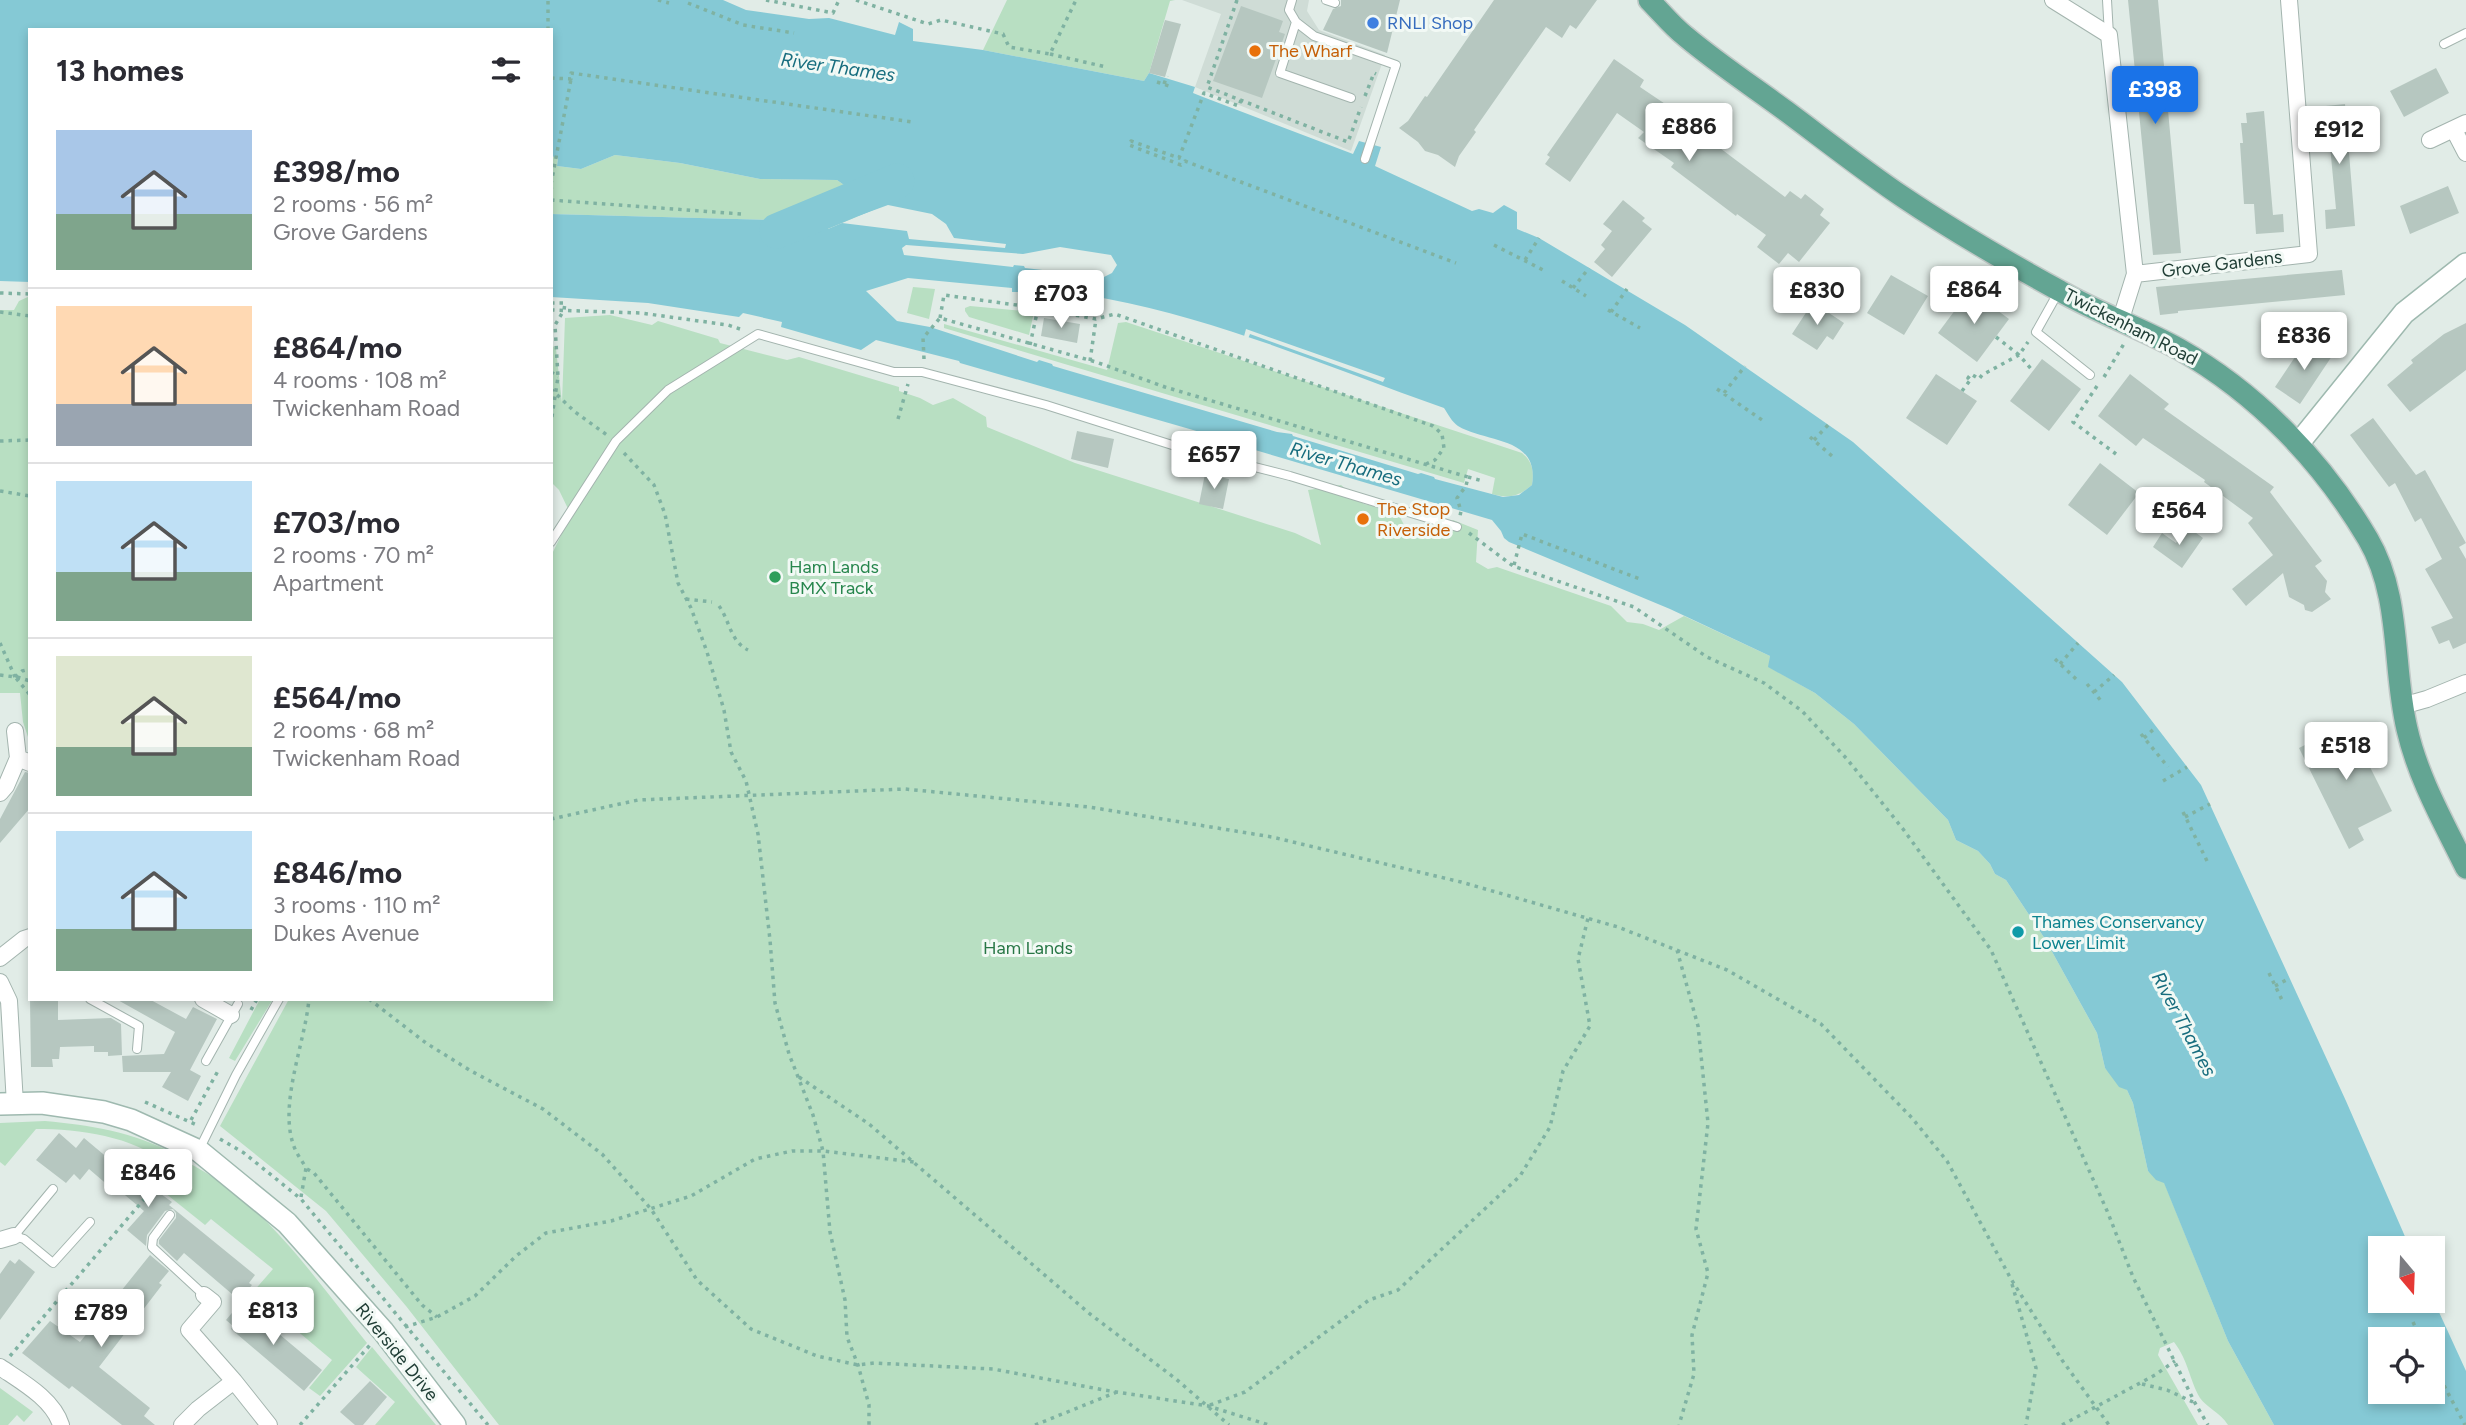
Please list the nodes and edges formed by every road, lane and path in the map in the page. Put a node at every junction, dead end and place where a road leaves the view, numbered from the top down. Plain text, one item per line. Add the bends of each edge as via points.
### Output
1 (548, 0) edge
2 (658, 0) edge
3 (766, 0) edge
4 (839, 0) edge
5 (856, 0) edge
6 (1076, 0) edge
7 (1292, 0) edge
8 (1649, 0) edge
9 (2053, 0) edge
10 (2108, 0) edge
11 (2288, 0) edge
12 (696, 2) edge
13 (669, 3) dead end
14 (688, 3) dead end
15 (1296, 22) junction
16 (548, 28) edge
17 (794, 33) dead end
18 (2109, 35) junction
19 (2465, 36) edge
20 (2444, 44) dead end
21 (1050, 54) junction
22 (1106, 67) dead end
23 (1167, 76) dead end
24 (553, 78) edge
25 (571, 79) junction
26 (1157, 82) dead end
27 (1164, 84) junction
28 (1172, 87) dead end
29 (1351, 98) dead end
30 (1241, 100) dead end
31 (913, 122) dead end
32 (2460, 126) edge
33 (2430, 140) dead end
34 (2466, 153) edge
35 (1365, 159) dead end
36 (553, 178) edge
37 (553, 200) edge
38 (741, 214) dead end
39 (1539, 238) dead end
40 (1494, 245) dead end
41 (1525, 260) junction
42 (1456, 263) dead end
43 (2466, 264) edge
44 (1589, 268) dead end
45 (1543, 270) dead end
46 (2135, 274) junction
47 (1562, 281) dead end
48 (1573, 288) junction
49 (1626, 289) dead end
50 (2059, 291) junction
51 (0, 293) edge
52 (28, 294) edge
53 (1586, 296) dead end
54 (553, 303) edge
55 (1038, 308) junction
56 (564, 310) junction
57 (553, 311) edge
58 (0, 312) edge
59 (28, 316) edge
60 (940, 318) junction
61 (1096, 319) junction
62 (2126, 325) junction
63 (1640, 328) dead end
64 (2036, 332) junction
65 (758, 334) junction
66 (1996, 337) dead end
67 (1030, 345) junction
68 (926, 353) dead end
69 (2018, 355) junction
70 (1090, 361) junction
71 (1745, 366) dead end
72 (2033, 371) dead end
73 (908, 372) junction
74 (553, 373) edge
75 (2090, 375) dead end
76 (558, 377) junction
77 (1717, 388) dead end
78 (553, 391) edge
79 (1962, 391) dead end
80 (1724, 393) junction
81 (556, 395) junction
82 (553, 412) edge
83 (898, 419) dead end
84 (1765, 422) dead end
85 (1828, 425) dead end
86 (28, 440) edge
87 (0, 441) edge
88 (616, 441) junction
89 (2298, 444) junction
90 (2116, 454) dead end
91 (1832, 456) dead end
92 (1424, 464) junction
93 (1468, 477) junction
94 (1483, 481) dead end
95 (0, 491) edge
96 (28, 496) edge
97 (1461, 511) dead end
98 (1457, 527) joint
99 (553, 539) edge
100 (1513, 566) junction
101 (1640, 579) dead end
102 (686, 599) junction
103 (712, 601) dead end
104 (719, 606) dead end
105 (0, 643) edge
106 (2078, 643) dead end
107 (748, 650) dead end
108 (2055, 659) dead end
109 (2060, 664) junction
110 (28, 670) edge
111 (2114, 674) dead end
112 (0, 675) edge
113 (15, 677) junction
114 (2076, 679) dead end
115 (28, 680) edge
116 (2466, 683) edge
117 (2087, 684) dead end
118 (2094, 692) junction
119 (28, 693) edge
120 (2102, 702) dead end
121 (2402, 706) junction
122 (2156, 727) dead end
123 (15, 731) dead end
124 (24, 760) edge
125 (2168, 767) dead end
126 (2187, 767) dead end
127 (2163, 781) dead end
128 (0, 793) edge
129 (750, 797) junction
130 (2210, 804) dead end
131 (553, 819) edge
132 (2208, 863) dead end
133 (2466, 868) edge
134 (1588, 918) junction
135 (28, 938) edge
136 (1677, 950) junction
137 (0, 958) edge
138 (2269, 972) dead end
139 (2290, 978) dead end
140 (0, 982) edge
141 (2275, 986) junction
142 (2282, 1000) dead end
143 (94, 1001) edge
144 (209, 1001) edge
145 (278, 1001) edge
146 (309, 1001) edge
147 (372, 1001) edge
148 (234, 1010) joint
149 (5, 1033) edge
150 (137, 1049) dead end
151 (206, 1061) dead end
152 (797, 1075) junction
153 (7, 1104) edge
154 (186, 1151) junction
155 (823, 1151) junction
156 (914, 1162) junction
157 (306, 1168) junction
158 (53, 1189) dead end
159 (301, 1199) dead end
160 (651, 1209) junction
161 (170, 1215) dead end
162 (90, 1222) dead end
163 (7, 1238) edge
164 (2011, 1279) junction
165 (204, 1295) joint
166 (437, 1317) junction
167 (2413, 1322) dead end
168 (2415, 1327) edge
169 (386, 1335) junction
170 (2175, 1361) junction
171 (3, 1363) edge
172 (858, 1365) junction
173 (234, 1381) junction
174 (2140, 1384) junction
175 (2445, 1387) edge
176 (1119, 1392) junction
177 (2195, 1403) junction
178 (1208, 1405) junction
179 (2095, 1407) junction
180 (61, 1425) edge
181 (182, 1425) edge
182 (269, 1425) edge
183 (300, 1425) edge
184 (455, 1425) edge
185 (869, 1425) edge
186 (1035, 1425) edge
187 (1229, 1425) edge
188 (1269, 1425) edge
189 (1679, 1425) edge
190 (2026, 1425) edge
191 (2062, 1425) edge
192 (2109, 1425) edge
193 (2208, 1425) edge
194 (2465, 1425) edge

1 - 16 path
2 - 13 path
3 - 4 path via 833,13
5 - 21 path via 928,24 941,20 992,30 1003,34 1009,47
6 - 21 path
7 - 15 lane via 1289,10
8 - 50 main road, Twickenham Road via 1682,34 1905,198
9 - 18 street
10 - 18 lane
11 - 46 street, Grove Gardens via 2309,254
12 - 14 path
12 - 17 path via 743,25
15 - 29 lane via 1279,73
15 - 35 lane via 1314,36 1396,65
18 - 46 street
19 - 20 lane
21 - 22 path
23 - 27 path
24 - 25 path
25 - 31 path via 571,73
25 - 36 path
26 - 27 path
27 - 28 path
30 - 42 path via 1239,106 1204,93 1179,158 1131,141 1129,145 1181,165 1185,161
32 - 33 street
32 - 34 street
37 - 38 path
39 - 41 path
40 - 41 path
41 - 45 path
43 - 89 street via 2404,313
44 - 48 path
46 - 62 street
47 - 48 path
48 - 53 path
49 - 63 path via 1610,311
50 - 62 main road, Twickenham Road
50 - 64 lane
51 - 52 path
54 - 56 path via 565,303
55 - 60 path via 944,296
55 - 61 path
55 - 67 path
56 - 57 path
56 - 65 path via 641,313 728,324
56 - 76 path via 555,325
58 - 59 path
60 - 67 path
60 - 68 path via 923,338
61 - 70 path
61 - 92 path via 1115,314 1433,426 1442,434 1444,448 1435,460
62 - 89 main road, Twickenham Road via 2215,371 2273,417
62 - 90 path via 2120,354 2073,422
64 - 69 path
64 - 75 lane
65 - 73 lane
65 - 88 lane via 668,390
66 - 69 path
67 - 70 path
69 - 72 path
69 - 79 path via 1979,379 1971,374
70 - 92 path
71 - 80 path
73 - 83 path
73 - 98 lane via 1046,405
74 - 76 path
76 - 81 path
77 - 80 path
78 - 81 path
80 - 84 path
81 - 82 path
81 - 88 path
85 - 91 path via 1812,439
86 - 87 path
88 - 99 lane
88 - 102 path via 654,485
89 - 121 main road, Twickenham Road via 2335,489 2381,562
92 - 93 path
93 - 94 path
93 - 97 path via 1457,498
95 - 96 path
98 - 100 path
100 - 101 path via 1522,534
100 - 170 path via 1634,607 1707,657 1764,683 1802,711 1847,759 1991,950 2133,1277
102 - 103 path
102 - 129 path via 707,652 731,752
104 - 107 path via 732,636
105 - 113 path
106 - 109 path
108 - 109 path
109 - 114 path
110 - 113 path
111 - 118 path
112 - 113 path
113 - 115 path
113 - 119 path
116 - 121 street
117 - 118 path
118 - 120 path
121 - 133 main road, Twickenham Road via 2425,783
122 - 125 path via 2142,736
123 - 124 street
124 - 128 street
126 - 127 path
129 - 131 path via 638,800
129 - 134 path via 905,789 1089,807 1272,837
129 - 152 path via 775,1003
130 - 132 path via 2184,814
134 - 136 path
134 - 178 path via 1578,959 1590,1026 1563,1071 1550,1127 1520,1176 1398,1290 1368,1300 1245,1392
135 - 137 street
136 - 164 path via 1727,970 1821,1024 1947,1161
136 - 189 path via 1698,1026 1708,1123 1696,1229 1708,1273 1692,1335 1693,1374
138 - 141 path
139 - 141 path
140 - 149 street via 9,1001
141 - 142 path
143 - 150 lane via 139,1026
144 - 148 street
145 - 154 lane
146 - 157 path via 289,1116 295,1148
147 - 160 path via 426,1043 543,1109 602,1154
148 - 151 lane
149 - 153 street
152 - 155 path
152 - 156 path via 869,1124
153 - 154 street, Riverside Drive via 42,1102 104,1112 131,1120
154 - 169 street, Riverside Drive via 287,1223
154 - 171 path
155 - 156 path
155 - 160 path via 755,1158 691,1196
155 - 172 path via 847,1337
156 - 178 path via 1090,1314
157 - 159 path
157 - 166 path
158 - 163 lane
160 - 166 path via 546,1233 475,1296
160 - 172 path via 697,1280 751,1329 817,1356
161 - 165 lane via 153,1238 152,1247
162 - 163 lane via 53,1263 24,1239
164 - 179 path
164 - 190 path via 2036,1368
165 - 173 street via 213,1302 189,1330
166 - 169 path
167 - 168 path
169 - 183 path
169 - 184 street, Riverside Drive
170 - 174 path
170 - 177 path
171 - 180 street via 47,1402
172 - 176 path via 993,1369
172 - 185 path via 869,1405
173 - 181 street
173 - 182 street
174 - 177 path
174 - 179 path
175 - 194 path
176 - 178 path
176 - 186 path
177 - 193 path
178 - 187 path
178 - 188 path
179 - 191 path
179 - 192 path

